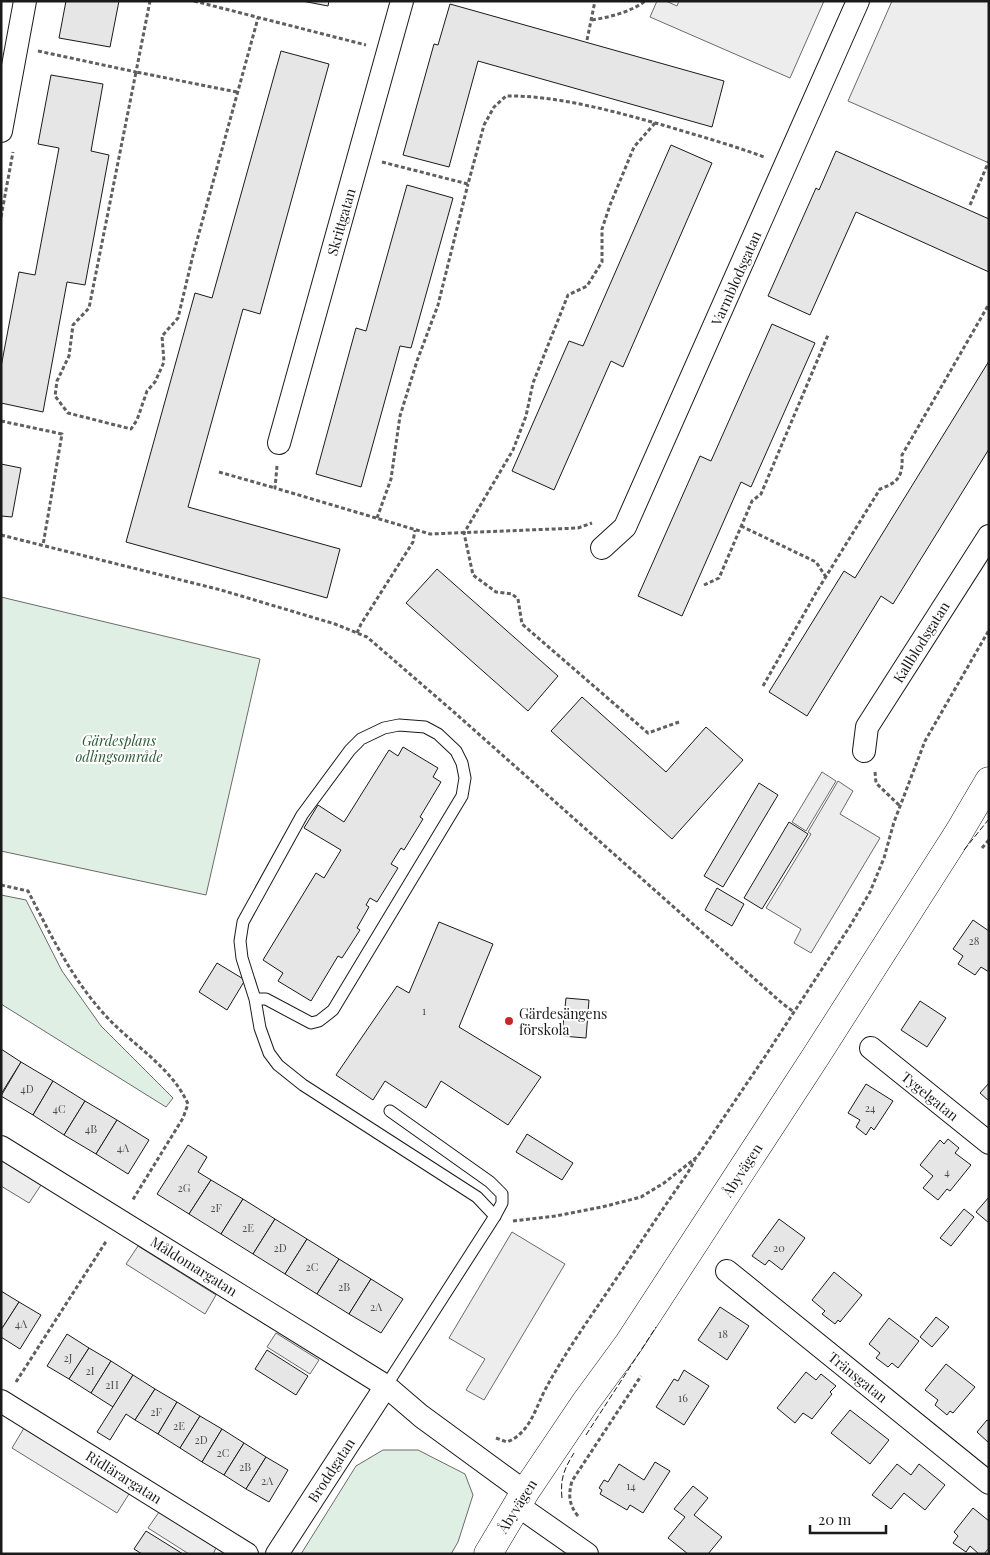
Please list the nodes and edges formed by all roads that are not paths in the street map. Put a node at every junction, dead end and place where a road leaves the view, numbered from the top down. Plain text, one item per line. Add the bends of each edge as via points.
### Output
1 (25, 1) edge
2 (402, 1) edge
3 (858, 1) edge
4 (1, 131) edge
5 (279, 443) road end
6 (989, 536) edge
7 (602, 548) dead end
8 (864, 751) road end
9 (989, 781) edge
10 (255, 999) junction
11 (871, 1048) dead end
12 (390, 1111) dead end
13 (989, 1143) edge
14 (1, 1147) edge
15 (495, 1216) junction
16 (726, 1271) dead end
17 (386, 1386) junction
18 (2, 1401) edge
19 (989, 1483) edge
20 (521, 1499) junction
21 (247, 1554) edge
22 (277, 1554) edge
23 (488, 1554) edge
24 (587, 1554) edge

1 - 4 street
2 - 5 street, Skrittgatan
3 - 7 street, Varmblodsgatan via 625,527
6 - 8 street, Kallblodsgatan via 867,727
9 - 20 street, Åbyvägen via 816,1056 629,1343
10 - 10 lane via 241,950 243,922 302,815 361,740 384,728 399,725 425,727 438,734 456,751 462,763 465,778 462,796 333,1010 311,1023 266,999
10 - 15 lane via 260,1028 269,1054 278,1066 477,1198
11 - 13 street, Tygelgatan
12 - 15 lane via 502,1194 502,1203
14 - 17 street, Måldomargatan
15 - 17 lane
16 - 19 street, Tränsgatan
17 - 20 street, Måldomargatan
17 - 22 street, Broddgatan
18 - 21 street, Ridlärargatan
20 - 23 street, Åbyvägen
20 - 24 street, Måldomargatan

